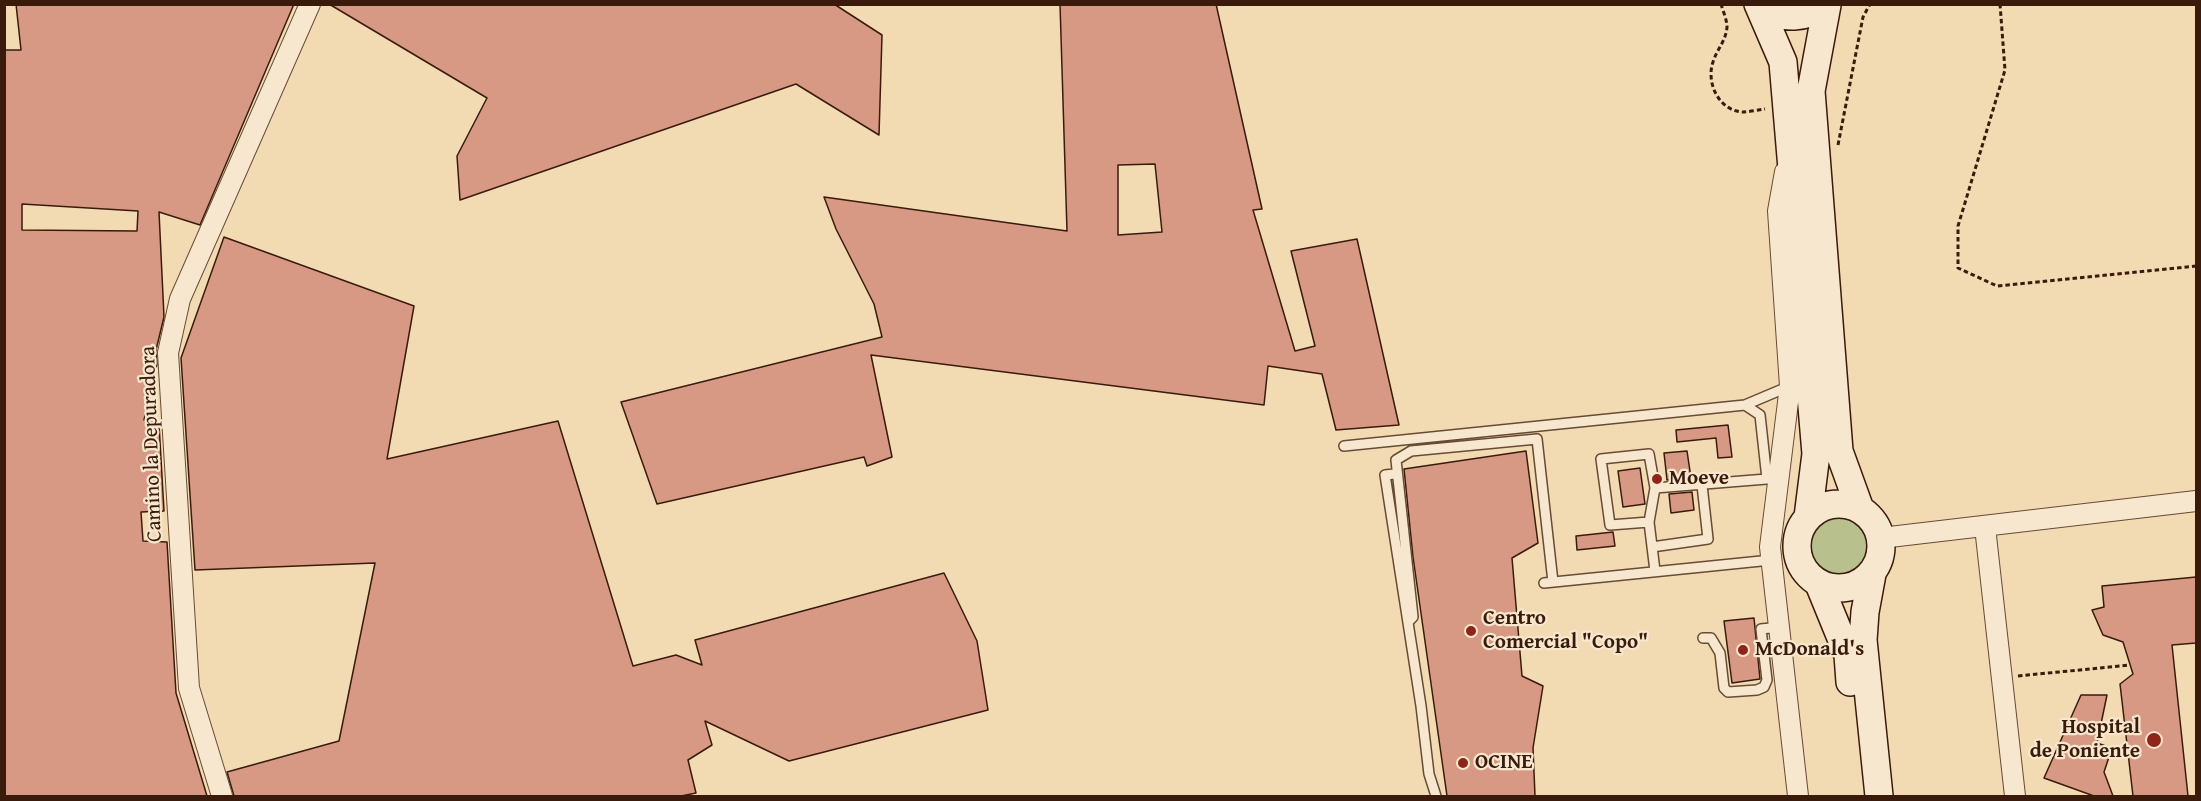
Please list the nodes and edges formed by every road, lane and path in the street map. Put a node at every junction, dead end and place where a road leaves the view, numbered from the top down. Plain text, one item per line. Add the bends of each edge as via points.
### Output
1 (310, 4) edge
2 (1721, 4) edge
3 (1760, 4) edge
4 (1870, 4) edge
5 (2000, 4) edge
6 (1827, 5) edge
7 (1786, 108) junction
8 (1790, 140) junction
9 (1838, 145) dead end
10 (2196, 266) edge
11 (1790, 386) junction
12 (1745, 405) junction
13 (1344, 446) dead end
14 (1394, 474) dead end
15 (1773, 479) junction
16 (1702, 484) junction
17 (1655, 488) junction
18 (2196, 501) edge
19 (1860, 509) junction
20 (1808, 517) junction
21 (1648, 522) junction
22 (1985, 527) junction
23 (1881, 538) junction
24 (1652, 547) junction
25 (1771, 560) junction
26 (1654, 571) junction
27 (1872, 574) junction
28 (1819, 584) junction
29 (1408, 622) junction
30 (1780, 627) junction
31 (1703, 638) dead end
32 (2130, 665) dead end
33 (2002, 678) junction
34 (222, 796) edge
35 (1436, 796) edge
36 (1798, 796) edge
37 (1862, 796) edge
38 (1879, 796) edge
39 (2015, 796) edge

1 - 34 street, Camino la Depuradora via 180,299 168,353 189,688
2 - 7 path via 1727,25 1724,43 1713,61 1711,81 1718,99 1741,112
3 - 6 main road via 1782,16 1798,17
3 - 7 main road via 1784,62
4 - 9 path via 1863,17
5 - 10 path via 2005,70 1958,226 1958,268 1997,286
6 - 19 main road via 1811,91 1839,451
7 - 8 main road
8 - 11 street via 1778,211
8 - 20 main road via 1816,454
11 - 12 lane
11 - 15 street
12 - 13 lane
12 - 15 lane via 1760,415
14 - 29 lane via 1385,475
15 - 16 lane
15 - 25 street
16 - 17 lane
16 - 24 lane via 1708,539
17 - 21 lane
17 - 21 lane via 1649,454 1601,459 1610,525
18 - 22 street
19 - 20 main road via 1833,504
19 - 23 main road via 1870,517
20 - 28 main road via 1799,534 1797,553 1808,576
21 - 24 lane
22 - 23 street
22 - 33 street
23 - 27 main road via 1879,563
24 - 26 lane
25 - 26 lane
25 - 30 street
26 - 29 lane via 1548,582 1537,439 1411,451 1396,460 1413,617
27 - 28 main road via 1847,588
27 - 38 main road via 1863,640
28 - 37 main road via 1848,654
29 - 35 lane via 1429,774
30 - 31 lane via 1761,629 1767,680 1757,690 1728,692 1724,688 1720,653 1711,638
30 - 36 street
32 - 33 path
33 - 39 street

